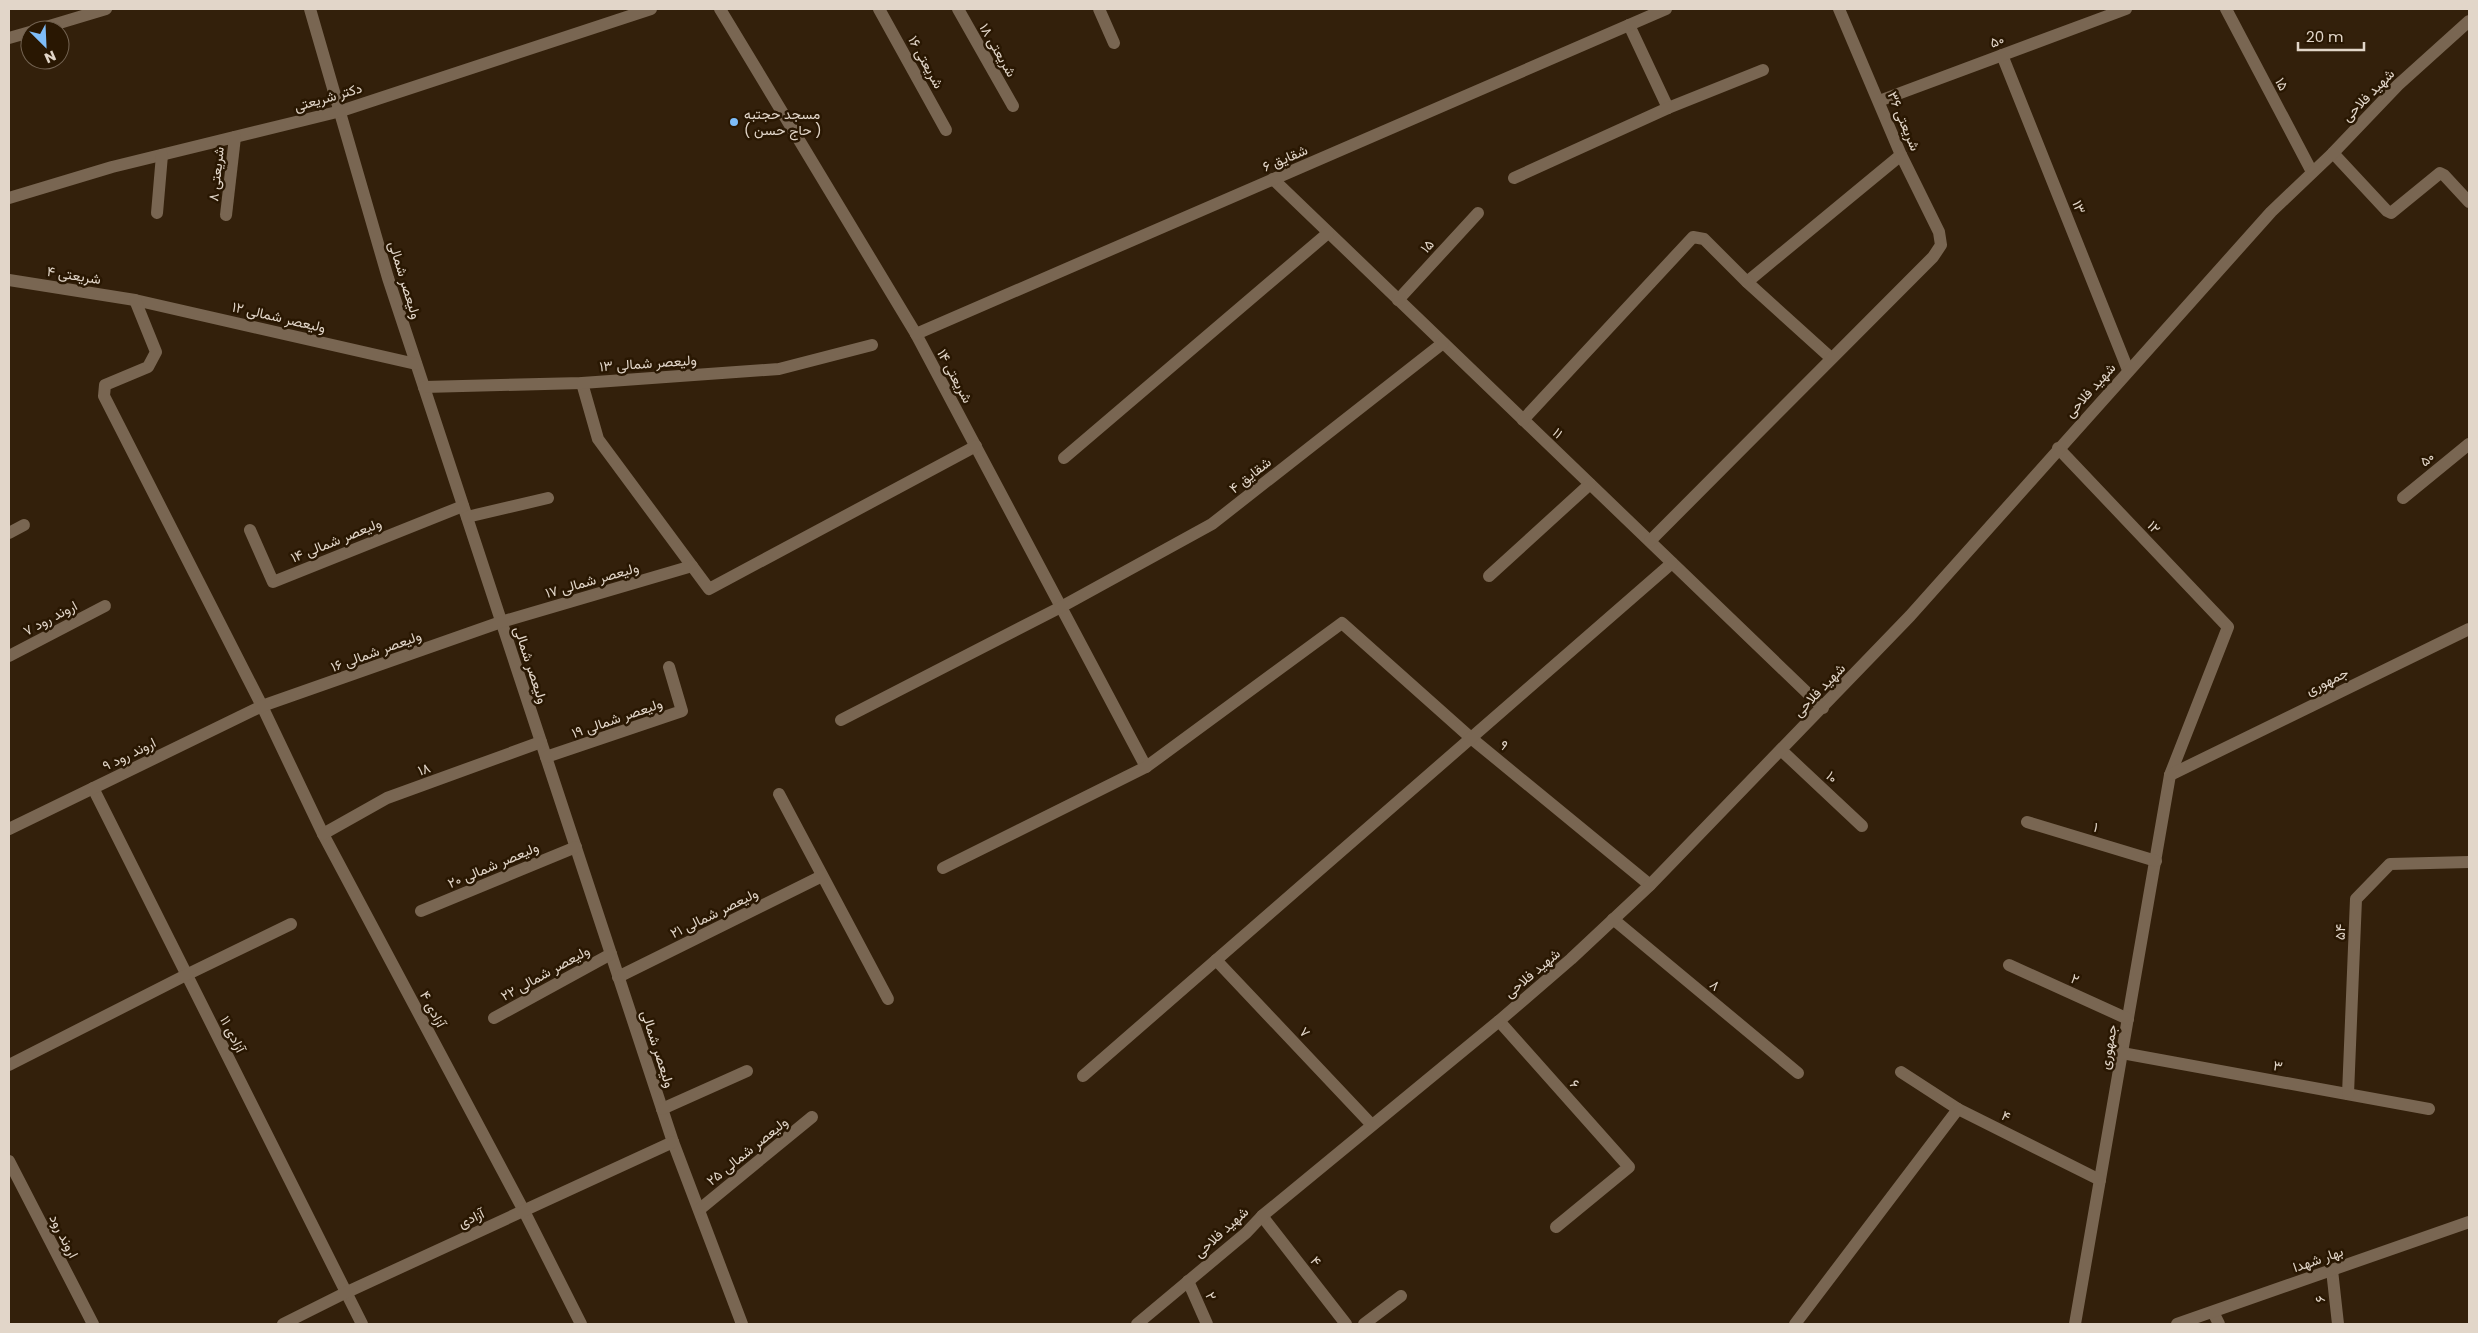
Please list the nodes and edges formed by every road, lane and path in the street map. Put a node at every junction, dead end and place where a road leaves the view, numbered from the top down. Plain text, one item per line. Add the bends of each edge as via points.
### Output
1 (106, 9) edge
2 (310, 9) edge
3 (651, 9) edge
4 (720, 9) edge
5 (880, 9) edge
6 (958, 9) edge
7 (1099, 9) edge
8 (1666, 9) edge
9 (1839, 9) edge
10 (2126, 9) edge
11 (2226, 9) edge
12 (69, 20) edge
13 (2469, 20) edge
14 (1629, 25) junction
15 (1114, 43) dead end
16 (2002, 56) junction
17 (1762, 70) dead end
18 (1879, 101) junction
19 (1013, 106) dead end
20 (1668, 108) junction
21 (341, 111) junction
22 (946, 130) dead end
23 (235, 137) junction
24 (2333, 153) junction
25 (162, 155) junction
26 (1901, 155) junction
27 (2312, 172) junction
28 (1514, 178) dead end
29 (1273, 179) junction
30 (9, 198) edge
31 (2469, 202) edge
32 (157, 213) dead end
33 (1478, 213) dead end
34 (226, 215) dead end
35 (1328, 233) junction
36 (9, 280) edge
37 (1747, 282) junction
38 (135, 300) junction
39 (1398, 300) junction
40 (916, 334) junction
41 (1443, 343) junction
42 (872, 345) dead end
43 (1831, 358) junction
44 (416, 364) junction
45 (2128, 370) junction
46 (582, 383) junction
47 (424, 388) junction
48 (1523, 420) junction
49 (2469, 444) edge
50 (976, 446) junction
51 (2058, 448) junction
52 (1064, 458) dead end
53 (1590, 484) junction
54 (548, 498) dead end
55 (2403, 498) dead end
56 (465, 511) junction
57 (24, 525) dead end
58 (250, 530) dead end
59 (9, 534) edge
60 (1650, 541) junction
61 (1672, 563) junction
62 (692, 566) junction
63 (1489, 576) dead end
64 (105, 606) dead end
65 (1061, 607) junction
66 (501, 622) junction
67 (2228, 627) joint
68 (2469, 629) edge
69 (9, 656) edge
70 (669, 667) dead end
71 (262, 706) junction
72 (1823, 708) junction
73 (841, 720) dead end
74 (1471, 738) junction
75 (541, 742) junction
76 (1781, 750) junction
77 (546, 757) junction
78 (1146, 767) junction
79 (2170, 775) junction
80 (93, 788) junction
81 (779, 794) dead end
82 (2027, 822) dead end
83 (1862, 826) dead end
84 (9, 829) edge
85 (323, 834) junction
86 (576, 847) junction
87 (2156, 861) junction
88 (2469, 862) edge
89 (943, 868) dead end
90 (822, 876) junction
91 (1650, 885) junction
92 (421, 911) dead end
93 (1613, 919) junction
94 (292, 924) dead end
95 (611, 954) junction
96 (1216, 960) junction
97 (2009, 965) dead end
98 (186, 974) junction
99 (618, 977) junction
100 (888, 999) dead end
101 (494, 1018) dead end
102 (2128, 1019) junction
103 (1499, 1021) junction
104 (2122, 1053) junction
105 (9, 1065) edge
106 (747, 1071) dead end
107 (1901, 1072) dead end
108 (1798, 1074) dead end
109 (1083, 1076) dead end
110 (2348, 1094) junction
111 (662, 1109) junction
112 (1958, 1109) junction
113 (2429, 1109) dead end
114 (812, 1117) dead end
115 (1371, 1124) junction
116 (673, 1142) junction
117 (9, 1161) edge
118 (2100, 1180) junction
119 (700, 1209) junction
120 (524, 1211) junction
121 (1262, 1216) junction
122 (2469, 1222) edge
123 (1556, 1227) dead end
124 (2332, 1270) junction
125 (1188, 1281) junction
126 (345, 1293) junction
127 (1401, 1296) dead end
128 (2213, 1312) junction
129 (93, 1324) edge
130 (284, 1324) edge
131 (362, 1324) edge
132 (581, 1324) edge
133 (742, 1324) edge
134 (1137, 1324) edge
135 (1207, 1324) edge
136 (1346, 1324) edge
137 (1364, 1324) edge
138 (1795, 1324) edge
139 (2075, 1324) edge
140 (2177, 1324) edge
141 (2219, 1324) edge
142 (2338, 1324) edge

1 - 12 street
2 - 21 street, ولیعصر شمالی
3 - 21 street, دکتر شریعتی
4 - 40 street, شریعتی ۱۴
5 - 22 street, شریعتی ۱۶
6 - 19 street, شریعتی ۱۸
7 - 15 street
8 - 14 street, شقایق ۶
9 - 18 street, شریعتی ۳۶
10 - 16 street, ۵۰
11 - 27 street, ۱۵
13 - 24 street, شهید فلاحی via 2398,85
14 - 20 street
14 - 29 street, شقایق ۶
16 - 18 street, ۵۰
16 - 45 street, ۱۳
17 - 20 street
18 - 26 street, شریعتی ۳۶
20 - 28 street
21 - 23 street, دکتر شریعتی
21 - 44 street, ولیعصر شمالی
23 - 25 street, دکتر شریعتی
23 - 34 street, شریعتی ۸
24 - 27 street, شهید فلاحی
24 - 31 street via 2391,213 2440,173
25 - 30 street, دکتر شریعتی
25 - 32 street
26 - 37 street
26 - 43 street, شریعتی ۳۶ via 1939,232 1941,245 1933,257
27 - 45 street, شهید فلاحی via 2271,212
29 - 35 street, ۱۱
29 - 40 street, شقایق ۶
33 - 39 street, ۱۵
35 - 39 street, ۱۱
35 - 52 street
36 - 38 street, شریعتی ۴
37 - 43 street
37 - 48 street via 1704,239 1693,236
38 - 44 street, ولیعصر شمالی ۱۲
38 - 71 street, آزادی ۴ via 156,352 148,367 105,385 104,396
39 - 41 street, ۱۱
40 - 50 street, شریعتی ۱۴
41 - 48 street, ۱۱
41 - 65 street, شقایق ۴ via 1212,524
42 - 46 street, ولیعصر شمالی ۱۳ via 780,368
43 - 60 street
44 - 47 street, ولیعصر شمالی
45 - 51 street, شهید فلاحی
46 - 47 street, ولیعصر شمالی ۱۳
46 - 62 street via 598,439
47 - 56 street, ولیعصر شمالی
48 - 53 street, ۱۱
49 - 55 street, ۵۰
50 - 62 street via 709,589
50 - 65 street, شریعتی ۱۴
51 - 67 street, ۱۲
51 - 72 street, شهید فلاحی via 1910,616
53 - 60 street, ۱۱
53 - 63 street
54 - 56 street
56 - 58 street, ولیعصر شمالی ۱۴ via 273,582
56 - 66 street, ولیعصر شمالی
57 - 59 street
60 - 61 street, ۱۱
61 - 72 street, ۱۱
61 - 74 street
62 - 66 street, ولیعصر شمالی ۱۷
64 - 69 street, اروند رود ۷
65 - 73 street, شقایق ۴
65 - 78 street, شریعتی ۱۴
66 - 71 street, ولیعصر شمالی ۱۶
66 - 75 street, ولیعصر شمالی
67 - 79 street, جمهوری
68 - 79 street, جمهوری
70 - 77 street, ولیعصر شمالی ۱۹ via 682,711
71 - 80 street, اروند رود ۹
71 - 85 street, آزادی ۴
72 - 76 street, شهید فلاحی
74 - 78 street, ۹ via 1342,623
74 - 91 street, ۹
74 - 96 street
75 - 77 street, ولیعصر شمالی
75 - 85 street, ۱۸ via 387,798
76 - 83 street, ۱۰
76 - 91 street, شهید فلاحی
77 - 86 street, ولیعصر شمالی
78 - 89 street
79 - 87 street, جمهوری
80 - 84 street, اروند رود ۹
80 - 98 street, آزادی ۱۱
81 - 90 street
82 - 87 street, ۱
85 - 120 street, آزادی ۴
86 - 92 street, ولیعصر شمالی ۲۰
86 - 95 street, ولیعصر شمالی
87 - 102 street, جمهوری
88 - 110 street, ۵۴ via 2390,864 2356,900
90 - 99 street, ولیعصر شمالی ۲۱
90 - 100 street
91 - 93 street, شهید فلاحی
93 - 103 street, شهید فلاحی
93 - 108 street, ۸
94 - 98 street
95 - 99 street, ولیعصر شمالی
95 - 101 street, ولیعصر شمالی ۲۲
96 - 109 street
96 - 115 street, ۷
97 - 102 street, ۲
98 - 105 street
98 - 126 street, آزادی ۱۱
99 - 111 street, ولیعصر شمالی
102 - 104 street, جمهوری
103 - 115 street, شهید فلاحی
103 - 123 street, ۶ via 1629,1167
104 - 110 street, ۳
104 - 118 street, جمهوری
106 - 111 street
107 - 112 street, ۴
110 - 113 street, ۳
111 - 116 street, ولیعصر شمالی
112 - 118 street, ۴
112 - 138 street
114 - 119 street, ولیعصر شمالی ۲۵
115 - 121 street, شهید فلاحی
116 - 119 street, ولیعصر شمالی
116 - 120 street, آزادی
117 - 129 street, اروند رود
118 - 139 street, جمهوری
119 - 133 street, ولیعصر شمالی
120 - 126 street, آزادی
120 - 132 street, آزادی ۴
121 - 125 street, شهید فلاحی
121 - 136 street, ۴
122 - 124 street, بهار شهدا
124 - 128 street, بهار شهدا
124 - 142 street, ۶
125 - 134 street, شهید فلاحی
125 - 135 street, ۲
126 - 130 street, آزادی
126 - 131 street, آزادی ۱۱
127 - 137 street
128 - 140 street, بهار شهدا
128 - 141 street

